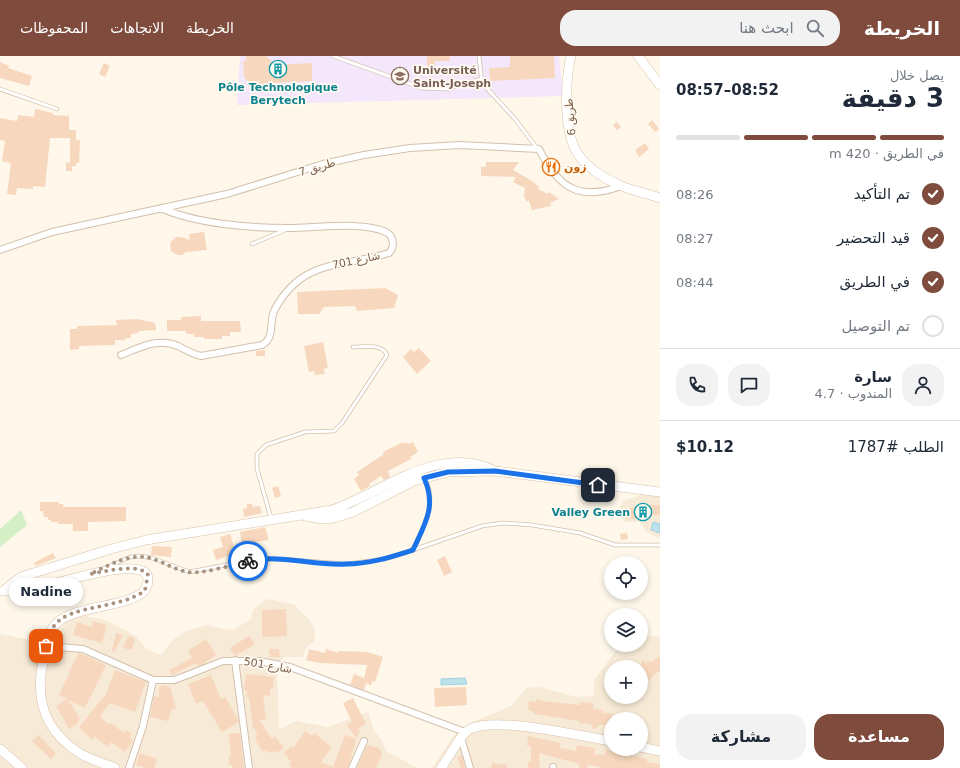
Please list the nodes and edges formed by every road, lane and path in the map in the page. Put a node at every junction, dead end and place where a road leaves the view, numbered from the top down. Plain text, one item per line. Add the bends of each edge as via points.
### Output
1 (333, 56) edge
2 (479, 56) edge
3 (571, 56) edge
4 (638, 56) edge
5 (481, 79) junction
6 (660, 85) edge
7 (0, 89) edge
8 (56, 109) dead end
9 (538, 149) junction
10 (621, 186) junction
11 (660, 198) edge
12 (161, 208) junction
13 (288, 228) junction
14 (252, 244) dead end
15 (0, 250) edge
16 (353, 347) dead end
17 (121, 355) dead end
18 (423, 473) junction
19 (660, 492) edge
20 (271, 520) junction
21 (660, 545) edge
22 (413, 550) junction
23 (90, 574) junction
24 (1, 591) edge
25 (46, 646) junction
26 (235, 660) junction
27 (153, 680) junction
28 (463, 735) junction
29 (604, 740) edge
30 (364, 741) dead end
31 (648, 748) edge
32 (0, 749) edge
33 (660, 751) edge
34 (22, 768) edge
35 (115, 768) edge
36 (129, 768) edge
37 (249, 768) edge
38 (352, 768) edge
39 (441, 768) edge
40 (470, 768) edge

1 - 5 lane via 429,89 446,89
2 - 5 lane
3 - 10 street, طريق 6 via 567,88 570,137 578,154 590,167
4 - 6 street
5 - 9 lane via 490,94 515,119
7 - 8 lane
9 - 10 street via 558,180 570,189 597,192
9 - 12 street, طريق 7 via 460,145 410,148 364,155 323,164 227,194
10 - 11 street, طريق 6
12 - 13 street, شارع 701 via 193,219
12 - 15 street, طريق 7 via 52,232
13 - 14 lane
13 - 17 street, شارع 701 via 371,228 388,233 392,246 389,253 330,265 306,274 298,280 275,310 271,336 268,342 262,345 201,356 168,343 157,342
16 - 20 lane via 377,346 387,354 342,423 334,431 305,432 266,445 257,454 257,469
18 - 19 street via 447,463 480,464 495,471
18 - 20 street via 401,477 350,504 332,510
18 - 22 lane via 430,497 430,508
20 - 24 street via 146,540 111,549 21,577
21 - 22 lane via 615,545 580,533 503,523 482,526
22 - 23 lane via 366,563 257,559 189,572 141,556 130,557
23 - 24 street via 56,583
23 - 25 street via 140,569 145,571 148,580 145,590 136,596 64,617 54,626
25 - 27 street, شارع 501 via 83,649
25 - 35 street via 39,690 50,723 60,737 82,754
26 - 27 street, شارع 501 via 223,661 174,680
26 - 28 street, شارع 501 via 259,661 290,667
26 - 37 street
27 - 36 street via 143,726
28 - 29 street via 481,725 503,724
28 - 39 street
28 - 40 street
30 - 38 street
31 - 33 street
32 - 34 street

